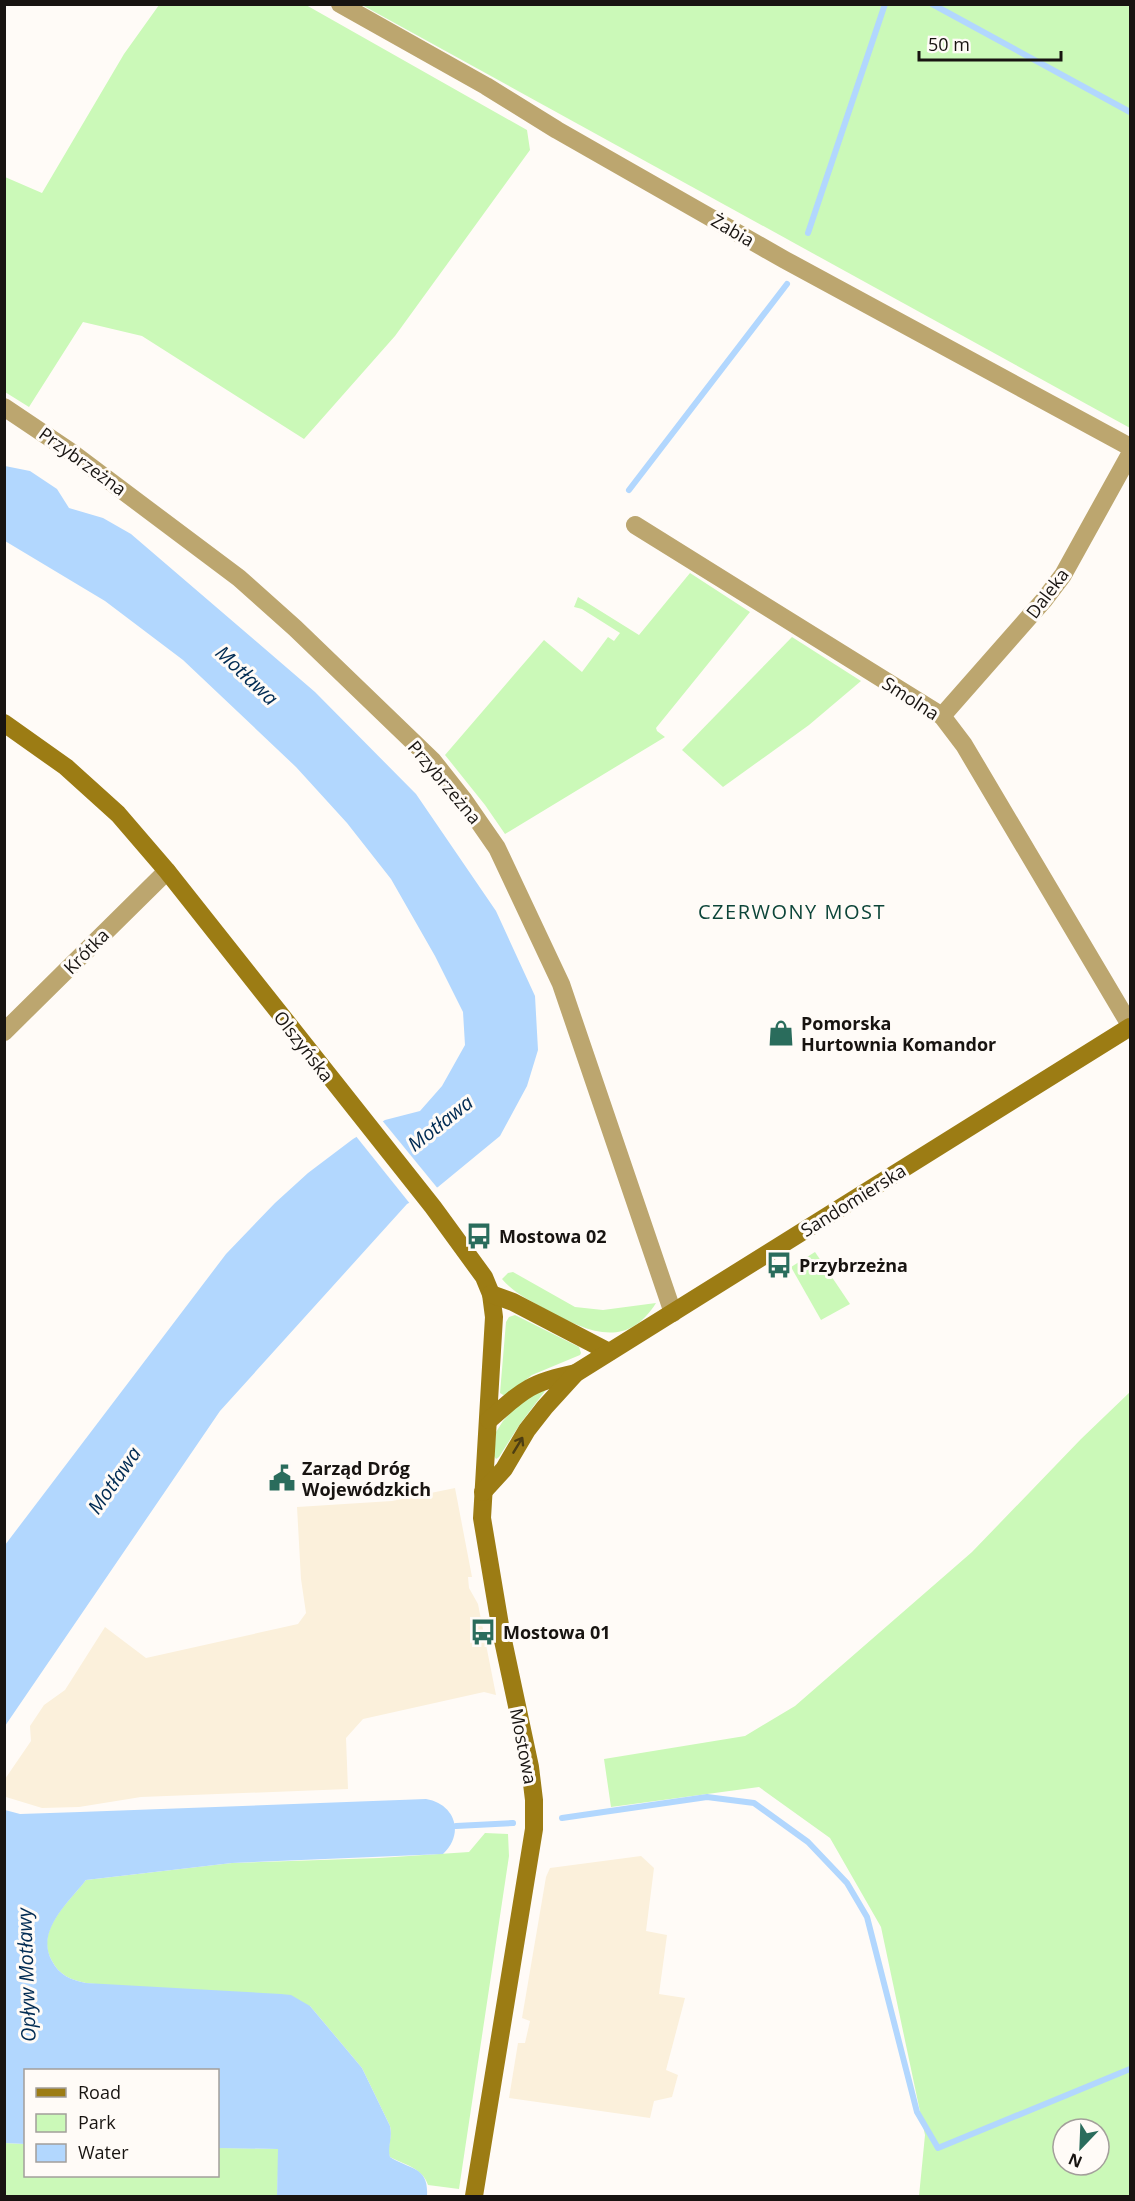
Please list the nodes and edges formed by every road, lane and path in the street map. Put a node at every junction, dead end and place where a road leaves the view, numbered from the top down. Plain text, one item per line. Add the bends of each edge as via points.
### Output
1 (340, 4) edge
2 (4, 407) edge
3 (1131, 447) edge
4 (1131, 454) edge
5 (635, 525) dead end
6 (942, 716) junction
7 (4, 723) edge
8 (167, 871) junction
9 (1131, 1026) edge
10 (4, 1032) edge
11 (491, 1294) junction
12 (673, 1313) junction
13 (609, 1352) junction
14 (576, 1373) junction
15 (489, 1420) junction
16 (483, 1492) junction
17 (474, 2196) edge

1 - 3 street, Żabia via 785,260
2 - 12 street, Przybrzeżna via 72,452 239,578 433,761 463,799 497,848 561,984
4 - 6 street, Daleka via 1063,574
5 - 6 street, Smolna
6 - 9 street, Smolna via 964,746
7 - 8 street, Olszyńska via 66,767 118,814
8 - 10 street, Krótka
8 - 11 street, Olszyńska via 433,1207 484,1277
9 - 12 street, Sandomierska
11 - 13 street
11 - 15 street, Mostowa via 494,1317
12 - 13 street, Sandomierska
13 - 14 street, Sandomierska
14 - 15 street, Sandomierska via 532,1385
16 -> 14 street, Sandomierska via 504,1469 527,1430
15 - 16 street, Mostowa
16 - 17 street, Mostowa via 485,1545 534,1800 532,1840

